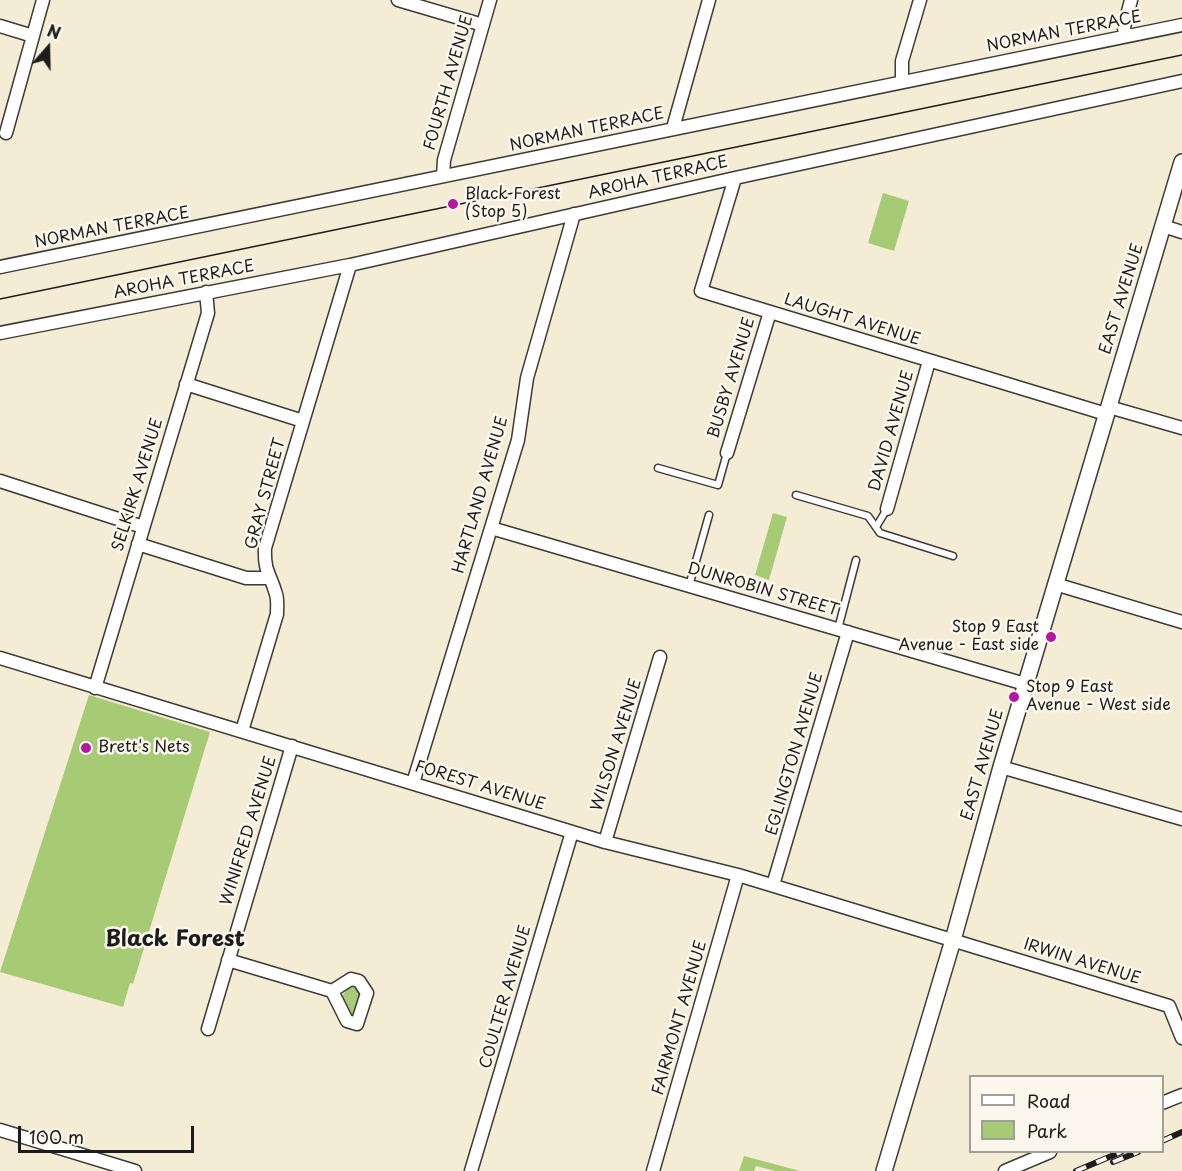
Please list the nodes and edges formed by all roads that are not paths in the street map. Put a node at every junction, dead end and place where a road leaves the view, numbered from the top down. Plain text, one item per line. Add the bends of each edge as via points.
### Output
1 (43, 0) edge
2 (398, 0) edge
3 (490, 0) edge
4 (710, 0) edge
5 (920, 0) edge
6 (1131, 0) edge
7 (483, 25) junction
8 (1182, 25) edge
9 (0, 26) edge
10 (33, 36) junction
11 (1125, 36) junction
12 (902, 81) junction
13 (1182, 81) edge
14 (673, 128) junction
15 (6, 134) dead end
16 (1182, 162) edge
17 (443, 176) junction
18 (735, 178) junction
19 (574, 214) junction
20 (1163, 226) junction
21 (1182, 232) edge
22 (350, 265) junction
23 (0, 267) edge
24 (206, 292) junction
25 (770, 312) junction
26 (0, 333) edge
27 (929, 361) junction
28 (186, 384) junction
29 (1107, 410) junction
30 (303, 421) junction
31 (1182, 428) edge
32 (727, 453) joint
33 (658, 468) dead end
34 (0, 481) edge
35 (796, 495) dead end
36 (887, 509) joint
37 (710, 515) dead end
38 (143, 527) junction
39 (876, 527) junction
40 (491, 528) junction
41 (138, 544) junction
42 (953, 556) dead end
43 (856, 560) dead end
44 (268, 578) junction
45 (1055, 584) junction
46 (689, 586) junction
47 (1182, 622) edge
48 (843, 631) junction
49 (660, 657) dead end
50 (0, 658) edge
51 (1025, 684) junction
52 (95, 687) junction
53 (242, 731) junction
54 (292, 746) junction
55 (1000, 766) junction
56 (412, 783) junction
57 (1182, 819) edge
58 (572, 832) junction
59 (605, 842) junction
60 (738, 875) junction
61 (773, 885) junction
62 (953, 940) junction
63 (228, 960) junction
64 (332, 991) dead end
65 (208, 1029) dead end
66 (1182, 1038) edge
67 (1182, 1095) edge
68 (1164, 1102) edge
69 (0, 1130) edge
70 (1048, 1153) edge
71 (135, 1171) edge
72 (471, 1171) edge
73 (652, 1171) edge
74 (884, 1171) edge
75 (1005, 1171) edge

1 - 10 street
2 - 7 street
3 - 7 street, FOURTH AVENUE
4 - 14 street
5 - 12 street via 902,61
6 - 11 street
7 - 17 street, FOURTH AVENUE via 444,160
8 - 11 street, NORMAN TERRACE
9 - 10 street
10 - 15 street
11 - 12 street, NORMAN TERRACE
12 - 14 street, NORMAN TERRACE
13 - 18 street, AROHA TERRACE
14 - 17 street, NORMAN TERRACE
16 - 20 street, EAST AVENUE
17 - 23 street, NORMAN TERRACE
18 - 19 street, AROHA TERRACE
18 - 25 street, LAUGHT AVENUE via 701,291
19 - 22 street, AROHA TERRACE
19 - 40 street, HARTLAND AVENUE via 527,378 518,440
20 - 21 street
20 - 29 street, EAST AVENUE
22 - 24 street, AROHA TERRACE
22 - 30 street, GRAY STREET
24 - 26 street, AROHA TERRACE
24 - 28 street, SELKIRK AVENUE via 208,313
25 - 27 street, LAUGHT AVENUE
25 - 32 street, BUSBY AVENUE
27 - 29 street, LAUGHT AVENUE
27 - 36 street, DAVID AVENUE
28 - 30 street
28 - 38 street, SELKIRK AVENUE
29 - 31 street, LAUGHT AVENUE
29 - 45 street, EAST AVENUE
30 - 44 street, GRAY STREET via 265,548
32 - 33 lane via 718,486
34 - 38 street
35 - 39 lane via 868,516
36 - 39 lane
37 - 46 lane
38 - 41 street, SELKIRK AVENUE
39 - 42 lane via 880,533
40 - 46 street, DUNROBIN STREET
40 - 56 street, HARTLAND AVENUE
41 - 44 street via 246,578
41 - 52 street, SELKIRK AVENUE
43 - 48 lane
44 - 53 street, GRAY STREET via 277,596 277,614
45 - 47 street
45 - 51 street, EAST AVENUE
46 - 48 street, DUNROBIN STREET
48 - 51 street, DUNROBIN STREET
48 - 61 street, EGLINGTON AVENUE
49 - 59 street, WILSON AVENUE
50 - 52 street, FOREST AVENUE
51 - 55 street, EAST AVENUE
52 - 53 street, FOREST AVENUE
53 - 54 street, FOREST AVENUE
54 - 56 street, FOREST AVENUE
54 - 63 street, WINIFRED AVENUE
55 - 57 street
55 - 62 street, EAST AVENUE
56 - 58 street, FOREST AVENUE
58 - 59 street, FOREST AVENUE
58 - 72 street, COULTER AVENUE
59 - 60 street, FOREST AVENUE
60 - 61 street, FOREST AVENUE
60 - 73 street, FAIRMONT AVENUE
61 - 62 street, FOREST AVENUE
62 - 66 street, IRWIN AVENUE via 1169,1006
62 - 74 street, EAST AVENUE
63 - 64 street
63 - 65 street, WINIFRED AVENUE
67 - 68 street
69 - 71 street
70 - 75 street

